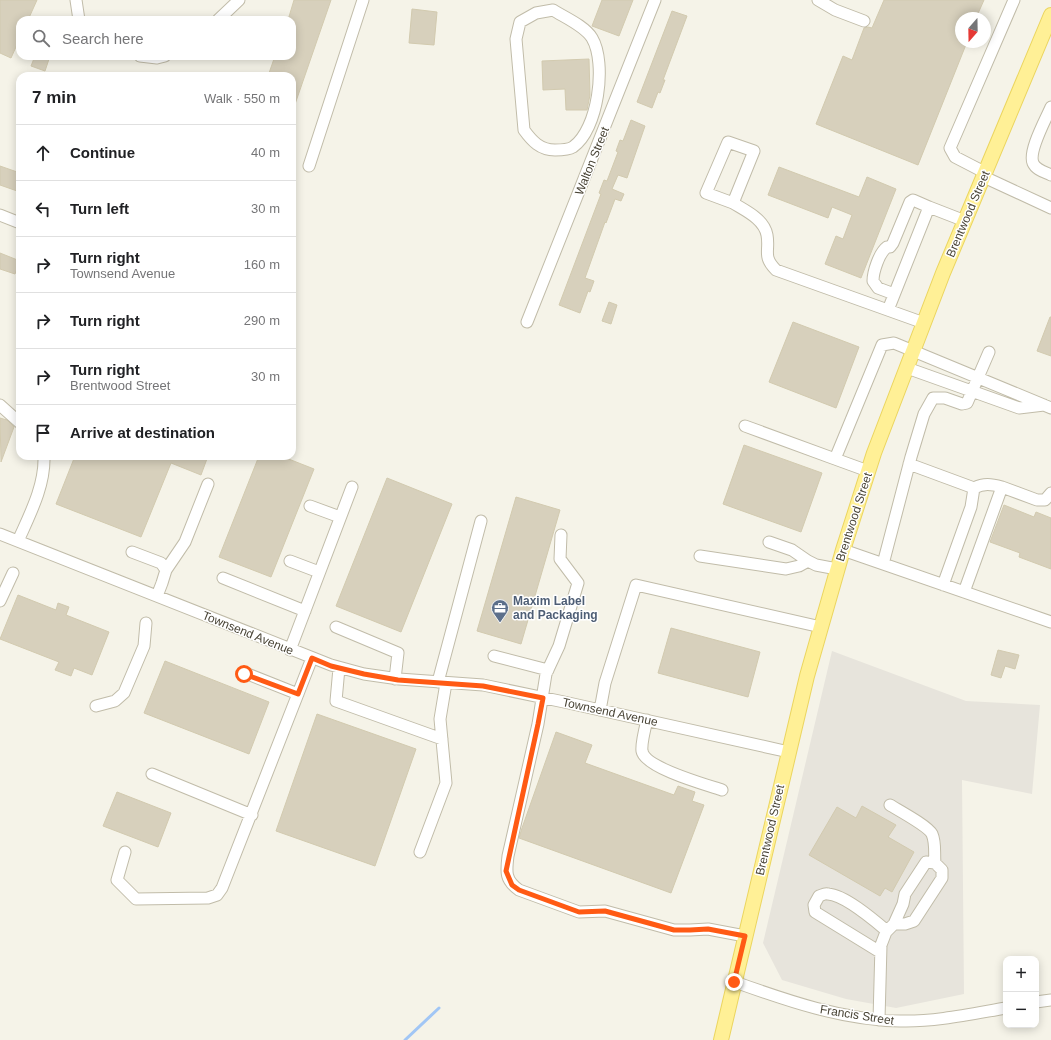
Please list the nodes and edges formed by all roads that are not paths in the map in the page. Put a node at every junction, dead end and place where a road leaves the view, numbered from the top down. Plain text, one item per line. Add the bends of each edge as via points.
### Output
1 (76, 0) edge
2 (239, 0) edge
3 (363, 0) edge
4 (656, 0) edge
5 (818, 0) edge
6 (1014, 0) edge
7 (553, 5) edge
8 (1051, 15) edge
9 (78, 16) edge
10 (222, 16) edge
11 (864, 21) dead end
12 (1051, 107) edge
13 (309, 166) dead end
14 (985, 175) junction
15 (1051, 175) edge
16 (734, 204) junction
17 (929, 207) junction
18 (1051, 208) edge
19 (0, 215) edge
20 (16, 221) edge
21 (965, 221) junction
22 (894, 294) junction
23 (888, 310) junction
24 (527, 322) dead end
25 (924, 323) junction
26 (913, 351) junction
27 (989, 352) dead end
28 (907, 368) junction
29 (978, 378) junction
30 (973, 392) junction
31 (0, 405) edge
32 (1048, 406) edge
33 (16, 419) edge
34 (745, 426) dead end
35 (835, 459) junction
36 (44, 460) edge
37 (909, 464) junction
38 (868, 471) junction
39 (208, 484) dead end
40 (352, 487) dead end
41 (1002, 487) junction
42 (974, 488) junction
43 (1051, 493) edge
44 (310, 506) dead end
45 (340, 517) junction
46 (481, 521) dead end
47 (0, 534) edge
48 (562, 535) dead end
49 (18, 541) junction
50 (769, 542) dead end
51 (843, 550) junction
52 (132, 552) dead end
53 (700, 556) dead end
54 (290, 561) dead end
55 (808, 561) junction
56 (883, 564) junction
57 (837, 569) junction
58 (166, 570) junction
59 (319, 572) junction
60 (13, 573) dead end
61 (223, 578) dead end
62 (944, 585) junction
63 (964, 592) junction
64 (157, 596) junction
65 (0, 601) edge
66 (305, 610) junction
67 (1051, 622) edge
68 (146, 623) dead end
69 (336, 627) dead end
70 (821, 627) junction
71 (290, 650) junction
72 (494, 656) dead end
73 (312, 658) junction
74 (339, 668) junction
75 (548, 670) junction
76 (244, 674) dead end
77 (395, 679) junction
78 (442, 683) junction
79 (298, 694) junction
80 (543, 698) junction
81 (96, 706) dead end
82 (600, 710) junction
83 (647, 720) junction
84 (442, 738) junction
85 (788, 752) junction
86 (152, 774) dead end
87 (722, 790) dead end
88 (890, 805) dead end
89 (252, 815) junction
90 (125, 852) dead end
91 (420, 852) dead end
92 (935, 863) junction
93 (891, 927) junction
94 (745, 936) junction
95 (880, 952) junction
96 (734, 982) junction
97 (1051, 1000) edge
98 (1039, 1002) edge
99 (1003, 1008) edge
100 (879, 1020) junction
101 (721, 1040) edge

1 - 9 street
2 - 10 street
3 - 13 street
4 - 24 street, Walton Street
5 - 11 street via 835,10
6 - 14 street via 950,148 955,157
7 - 7 street via 520,22 516,39 524,130 541,148 561,150 573,147 594,114 600,60 591,36
8 - 14 main road, Brentwood Street
12 - 15 street via 1033,148 1032,163 1036,168
14 - 18 street
14 - 21 main road, Brentwood Street
16 - 16 street via 754,152 728,142 706,193
16 - 23 street via 752,214 764,228 767,234 767,257 776,270
17 - 21 street
17 - 22 street
17 - 22 street via 913,200 910,202 893,244 882,251 872,281 878,288
19 - 20 street
21 - 25 main road, Brentwood Street
22 - 23 street
23 - 25 street
25 - 26 main road, Brentwood Street
26 - 28 main road, Brentwood Street
26 - 29 street
26 - 35 street via 894,343 882,345
27 - 29 street
28 - 30 street
28 - 38 main road, Brentwood Street
29 - 30 street
29 - 32 street
30 - 32 street via 1018,408
30 - 37 street via 967,403 962,404 945,398 933,398 924,414
31 - 33 street
34 - 35 street
35 - 38 street
36 - 49 street via 41,483
37 - 42 street
37 - 56 street
38 - 51 main road, Brentwood Street
39 - 58 street via 185,542
40 - 45 street
41 - 42 street via 989,484
41 - 43 street via 1037,500 1045,500
41 - 63 street
42 - 62 street via 971,506
44 - 45 street
45 - 59 street
46 - 78 street
47 - 49 street, Townsend Avenue
48 - 75 street via 560,559 578,583 559,646
49 - 64 street, Townsend Avenue
50 - 55 street via 792,550
51 - 56 street
51 - 57 main road, Brentwood Street
52 - 58 street via 161,563
53 - 55 street via 786,569
54 - 59 street
55 - 57 street
56 - 62 street
57 - 70 main road, Brentwood Street
58 - 64 street
59 - 66 street
60 - 65 street
61 - 66 street
62 - 63 street
63 - 67 street
64 - 71 street, Townsend Avenue
66 - 71 street
68 - 81 street via 144,646 124,693 116,701
69 - 77 street via 398,654
70 - 82 street via 636,585 605,683
70 - 85 main road, Brentwood Street
71 - 73 street, Townsend Avenue
72 - 75 street
73 - 74 street, Townsend Avenue
73 - 79 street
74 - 77 street, Townsend Avenue
74 - 84 street via 336,700
75 - 80 street
76 - 79 street
77 - 78 street, Townsend Avenue
78 - 80 street, Townsend Avenue via 483,686
78 - 84 street
79 - 89 street
80 - 82 street, Townsend Avenue
80 - 94 street via 507,864 506,871 512,885 519,890 579,912 605,911 674,930 708,929
82 - 83 street, Townsend Avenue
83 - 85 street, Townsend Avenue
83 - 87 street via 642,751 646,758 670,773
84 - 91 street via 446,783
85 - 94 main road, Brentwood Street
86 - 89 street
88 - 92 street via 932,832
89 - 90 street via 222,888 217,895 208,898 136,899 117,880
92 - 93 street via 926,862 905,894 903,904
92 - 93 street via 942,870 942,878 914,921
93 - 95 street via 880,945
93 - 95 street via 837,896 826,893 819,896 814,906 815,912
94 - 96 main road, Brentwood Street
95 - 100 street
96 - 100 street, Francis Street via 825,1011
96 - 101 main road, Brentwood Street
97 - 98 street
99 - 100 street, Francis Street via 923,1020

